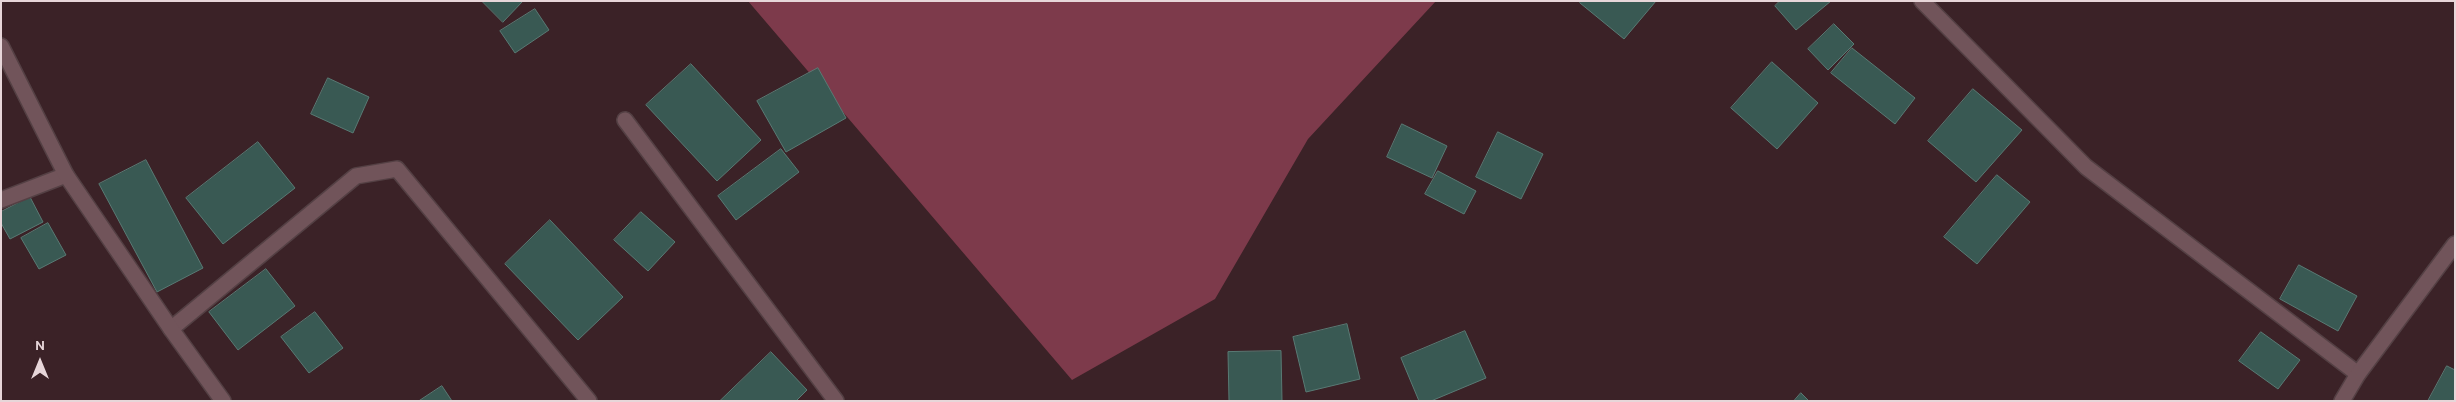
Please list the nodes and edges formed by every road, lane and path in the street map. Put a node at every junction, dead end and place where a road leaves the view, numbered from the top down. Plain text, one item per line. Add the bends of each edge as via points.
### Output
1 (1922, 1) edge
2 (1, 46) edge
3 (625, 120) dead end
4 (66, 175) junction
5 (1, 200) edge
6 (2455, 244) edge
7 (170, 329) junction
8 (2358, 374) junction
9 (223, 401) edge
10 (589, 401) edge
11 (836, 401) edge
12 (2342, 401) edge

1 - 8 street via 2086,167
2 - 4 street
3 - 11 street
4 - 5 street
4 - 7 street
6 - 8 street
7 - 9 street
7 - 10 street via 356,176 397,170
8 - 12 street

